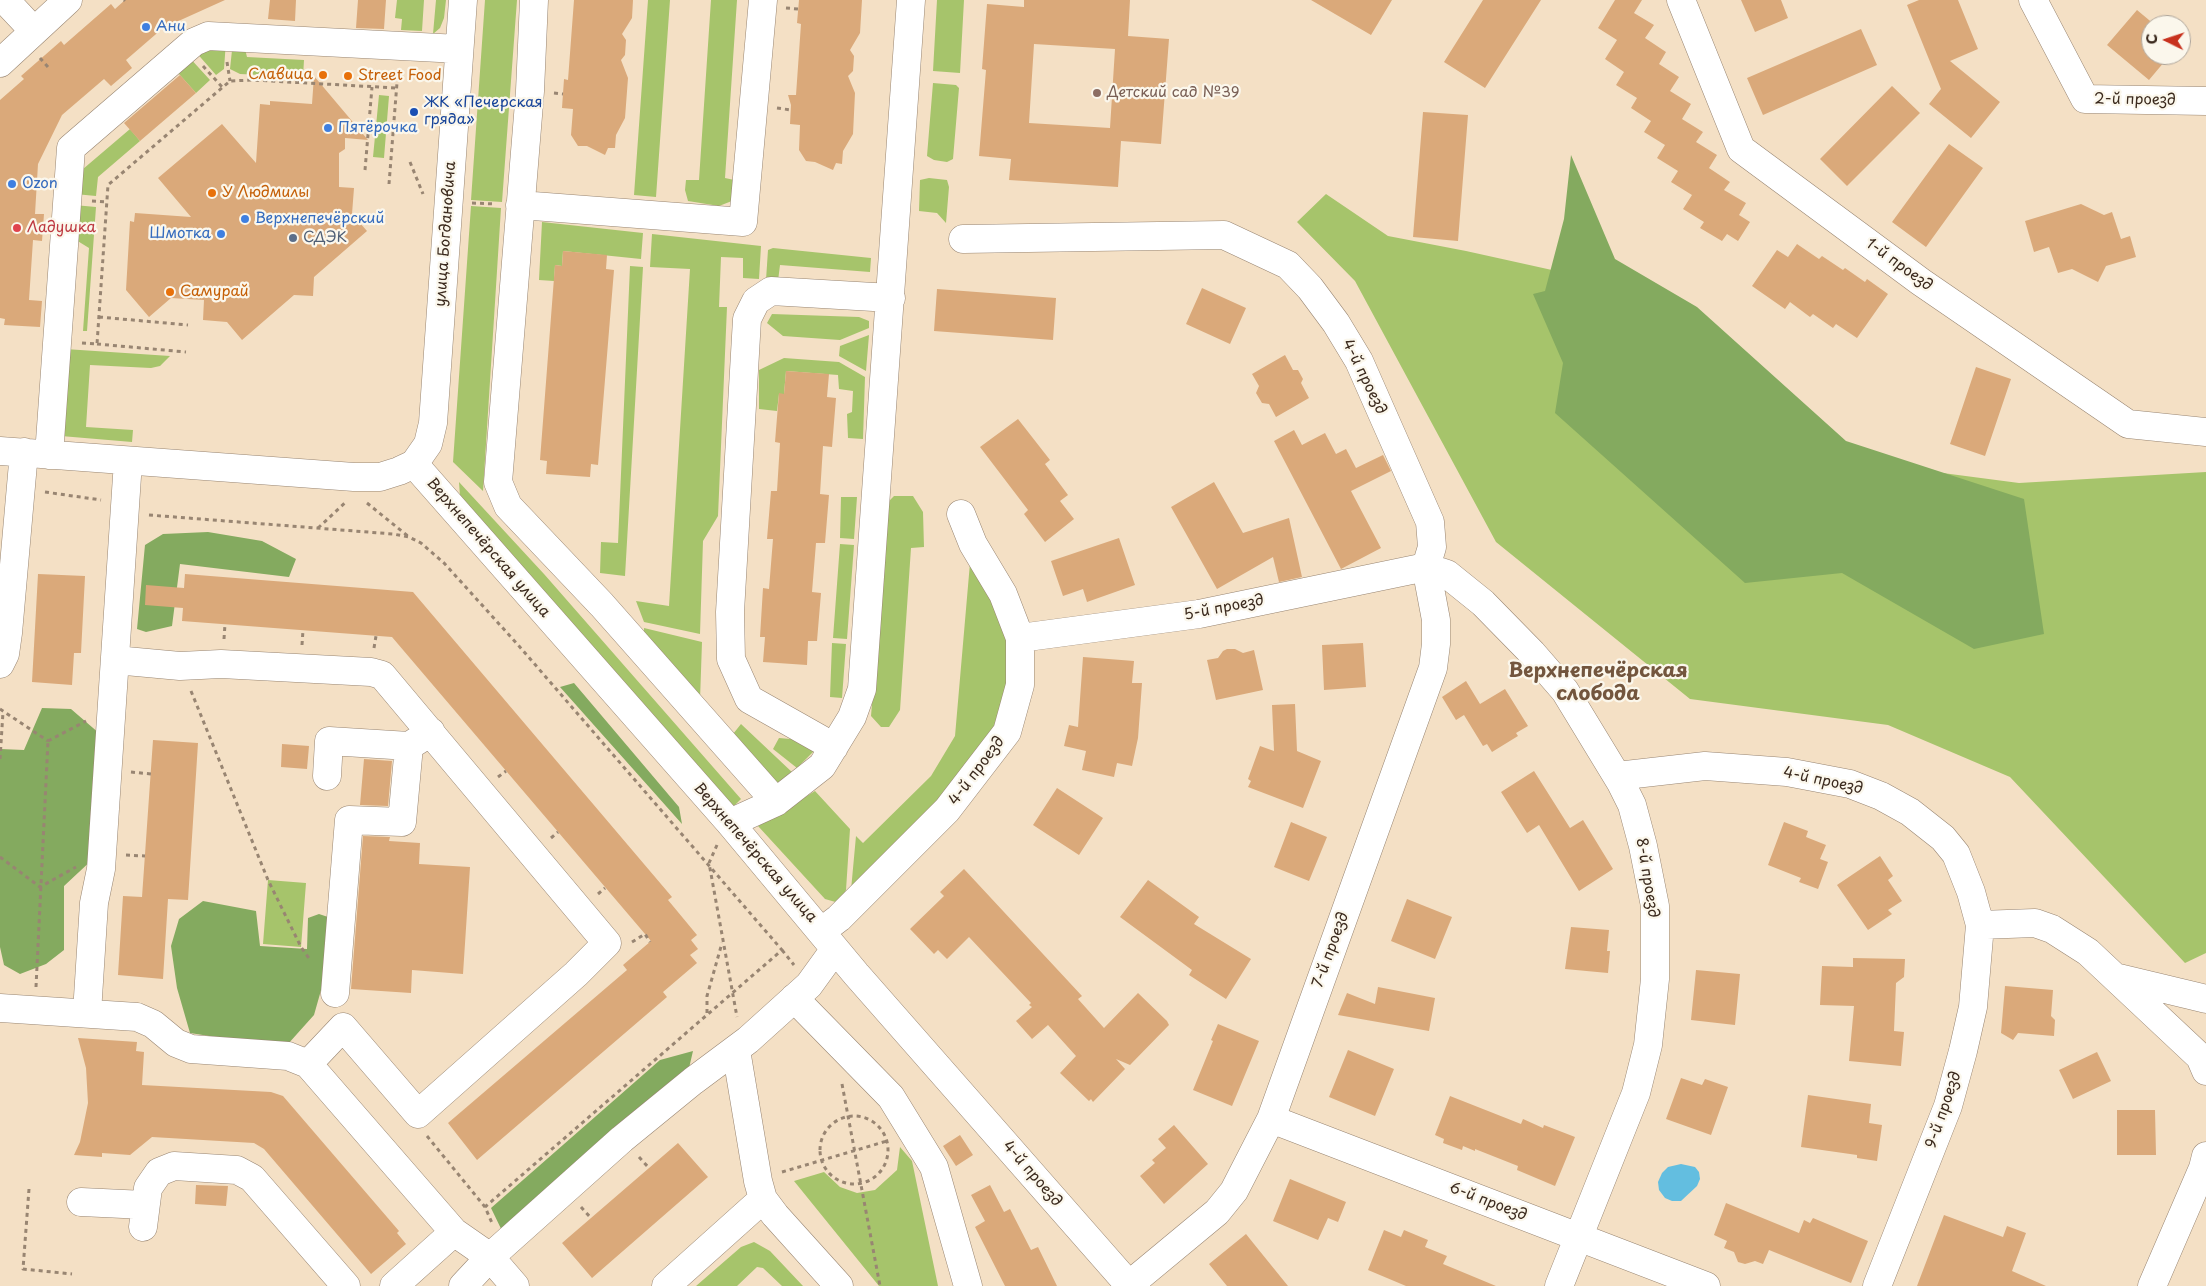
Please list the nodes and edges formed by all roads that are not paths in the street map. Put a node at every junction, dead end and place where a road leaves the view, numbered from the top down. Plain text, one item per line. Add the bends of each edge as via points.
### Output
1 (5, 0) edge
2 (68, 0) edge
3 (463, 0) edge
4 (534, 0) edge
5 (763, 0) edge
6 (911, 0) edge
7 (1680, 0) edge
8 (2033, 0) edge
9 (34, 31) junction
10 (459, 49) junction
11 (0, 62) edge
12 (2206, 101) edge
13 (520, 205) junction
14 (963, 239) dead end
15 (890, 298) junction
16 (2206, 432) edge
17 (24, 453) edge
18 (128, 461) junction
19 (414, 464) junction
20 (961, 514) dead end
21 (1426, 567) junction
22 (1020, 638) junction
23 (115, 660) junction
24 (0, 664) edge
25 (420, 739) junction
26 (834, 747) junction
27 (327, 776) dead end
28 (1617, 776) junction
29 (776, 802) junction
30 (730, 823) junction
31 (1980, 925) junction
32 (828, 940) junction
33 (2114, 977) junction
34 (794, 998) junction
35 (2206, 999) edge
36 (0, 1008) edge
37 (338, 1008) junction
38 (87, 1013) junction
39 (742, 1045) junction
40 (308, 1064) junction
41 (2206, 1071) edge
42 (1270, 1119) junction
43 (2206, 1156) edge
44 (763, 1199) junction
45 (81, 1202) dead end
46 (454, 1232) junction
47 (1580, 1237) junction
48 (496, 1252) junction
49 (1130, 1285) edge
50 (346, 1286) edge
51 (394, 1286) edge
52 (463, 1286) edge
53 (515, 1286) edge
54 (666, 1286) edge
55 (839, 1286) edge
56 (968, 1286) edge
57 (1559, 1286) edge
58 (1706, 1286) edge
59 (1877, 1286) edge
60 (2152, 1286) edge

1 - 9 street
2 - 9 street
3 - 10 street, улица Богдановича
4 - 13 street
5 - 13 street via 744,222
6 - 15 street
7 - 16 street, 1-й проезд via 1741,149 1921,282 2128,424
8 - 12 street, 2-й проезд via 2085,99
9 - 11 street
10 - 17 street via 208,36 194,42 71,148 57,341
10 - 19 street, улица Богдановича via 433,423 428,444
13 - 29 street via 498,482 508,506 602,605
14 - 21 street, 4-й проезд via 1224,235 1288,265 1336,323 1359,361 1430,522 1432,548
15 - 26 street via 862,689 852,717
15 - 26 street via 771,291 756,301 747,319 730,612 731,658 749,699
17 - 18 street
17 - 24 street via 8,633
18 - 19 street via 367,477 380,477
18 - 23 street
19 - 30 street, Верхнепечёрская улица
20 - 22 street, 4-й проезд via 973,544 1003,594
21 - 22 street, 5-й проезд via 1199,614
21 - 28 street, 8-й проезд via 1447,574 1482,603 1532,653 1565,691
21 - 42 street, 7-й проезд via 1436,620 1433,668
22 - 32 street, 4-й проезд via 1020,685 1007,732 947,810 839,918
23 - 25 street via 180,666 222,664 371,672 382,675
23 - 38 street via 101,869 94,903
25 - 27 street via 329,741
25 - 37 street via 402,822 349,820
25 - 37 street via 607,943 418,1114
26 - 29 street via 822,766
28 - 31 street, 4-й проезд via 1704,766 1787,772 1850,784 1881,796 1910,812 1943,838 1956,854
28 - 47 street, 8-й проезд via 1632,805 1647,863 1655,906 1655,979 1648,1045 1636,1093
29 - 30 street
30 - 32 street, Верхнепечёрская улица
31 - 33 street via 2035,923 2052,928 2088,952
31 - 59 street, 9-й проезд via 1973,1007 1964,1051 1948,1106
32 - 34 street via 808,984
32 - 49 street, 4-й проезд
33 - 35 street
33 - 41 street via 2200,1057
34 - 39 street
34 - 56 street via 891,1097 934,1167
36 - 38 street
37 - 40 street
38 - 40 street via 137,1017 153,1024 176,1043 192,1049 288,1056
39 - 44 street via 758,1181
39 - 48 street via 622,1139
40 - 46 street
42 - 47 street, 6-й проезд
42 - 49 street, 7-й проезд via 1234,1191 1217,1212
43 - 60 street
44 - 54 street
44 - 55 street
45 - 50 street via 144,1216 148,1188 159,1172 174,1166 237,1170 252,1178
46 - 48 street
46 - 51 street
47 - 57 street, 8-й проезд
47 - 58 street, 6-й проезд
48 - 52 street
48 - 53 street

